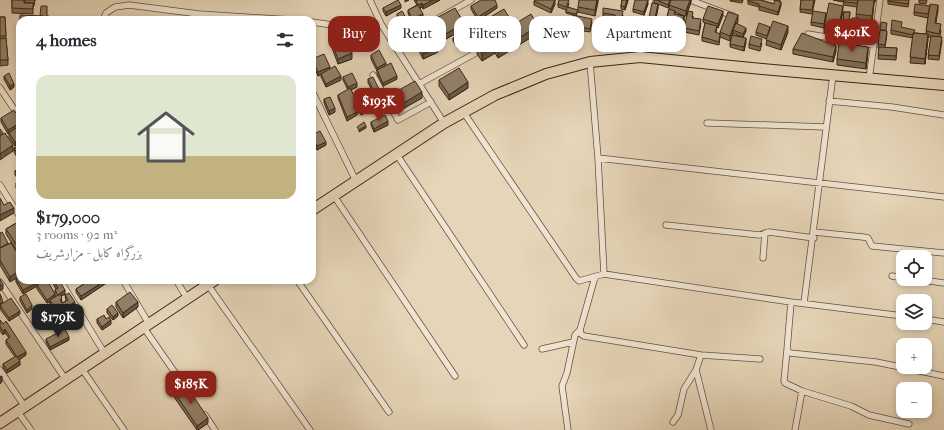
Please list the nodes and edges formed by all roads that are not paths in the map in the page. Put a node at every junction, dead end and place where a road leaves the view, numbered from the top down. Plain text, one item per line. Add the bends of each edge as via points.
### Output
1 (370, 0) edge
2 (471, 0) edge
3 (650, 0) edge
4 (690, 0) edge
5 (880, 0) edge
6 (105, 16) edge
7 (230, 16) edge
8 (377, 16) edge
9 (443, 16) edge
10 (736, 17) edge
11 (380, 22) edge
12 (316, 23) edge
13 (328, 24) edge
14 (808, 34) edge
15 (388, 35) edge
16 (873, 45) junction
17 (398, 52) edge
18 (478, 52) edge
19 (640, 57) junction
20 (590, 62) junction
21 (372, 75) dead end
22 (833, 75) junction
23 (869, 79) junction
24 (419, 84) junction
25 (944, 85) edge
26 (0, 88) edge
27 (316, 99) edge
28 (829, 101) junction
29 (431, 102) junction
30 (16, 112) edge
31 (464, 113) junction
32 (944, 115) edge
33 (444, 123) junction
34 (707, 123) dead end
35 (826, 127) junction
36 (397, 155) junction
37 (598, 158) junction
38 (356, 181) junction
39 (820, 182) junction
40 (0, 186) edge
41 (334, 196) junction
42 (944, 197) edge
43 (316, 204) edge
44 (16, 210) edge
45 (666, 225) dead end
46 (765, 234) junction
47 (814, 235) junction
48 (944, 252) edge
49 (763, 258) dead end
50 (604, 274) junction
51 (892, 276) dead end
52 (595, 277) junction
53 (896, 277) edge
54 (932, 281) edge
55 (0, 282) edge
56 (944, 282) edge
57 (62, 284) edge
58 (125, 284) edge
59 (178, 284) edge
60 (209, 284) edge
61 (213, 284) edge
62 (300, 284) edge
63 (187, 298) junction
64 (791, 302) junction
65 (804, 303) junction
66 (896, 315) edge
67 (932, 320) edge
68 (944, 322) edge
69 (147, 326) junction
70 (580, 330) junction
71 (573, 342) junction
72 (524, 345) dead end
73 (542, 349) dead end
74 (787, 350) junction
75 (105, 354) junction
76 (701, 355) junction
77 (760, 359) dead end
78 (82, 369) junction
79 (0, 370) edge
80 (696, 370) junction
81 (455, 376) dead end
82 (944, 376) edge
83 (66, 380) junction
84 (802, 391) junction
85 (193, 398) edge
86 (22, 410) junction
87 (202, 411) edge
88 (389, 412) dead end
89 (672, 422) dead end
90 (0, 424) edge
91 (909, 424) dead end
92 (31, 430) edge
93 (124, 430) edge
94 (215, 430) edge
95 (310, 430) edge
96 (568, 430) edge
97 (711, 430) edge
98 (795, 430) edge

1 - 8 street
2 - 9 street
3 - 19 street
4 - 10 street
5 - 16 street
6 - 7 street via 115,7 129,5
11 - 15 street
12 - 13 street
14 - 16 street
16 - 23 street
17 - 24 street
18 - 24 street
19 - 20 highway
19 - 22 highway
20 - 31 highway via 522,83
20 - 37 street
21 - 29 street via 398,120
22 - 23 highway
22 - 28 street
23 - 25 highway
24 - 29 street
26 - 30 street
27 - 38 street
28 - 32 street
28 - 35 street
29 - 33 street
31 - 33 highway
31 - 52 street via 576,278 583,281
33 - 36 highway
34 - 35 street
35 - 39 street
36 - 38 highway
36 - 72 street
37 - 39 street
37 - 50 street
38 - 41 highway
39 - 42 street
39 - 47 street
40 - 44 street
41 - 43 highway
41 - 81 street
45 - 46 street via 759,236
46 - 47 street via 768,232
46 - 49 street
47 - 48 street via 863,237 868,238 872,246
47 - 65 street
50 - 52 street
50 - 64 street
51 - 53 street
52 - 70 street
54 - 56 street
55 - 83 street
57 - 75 street
58 - 69 street
59 - 63 street
60 - 63 highway
61 - 95 street
62 - 88 street
63 - 69 highway
64 - 65 street
64 - 74 street
65 - 66 street
67 - 68 street
69 - 75 highway
69 - 85 street
70 - 71 street
70 - 76 street via 580,334 584,336
71 - 73 street
71 - 96 street via 568,373 562,386
74 - 82 street via 790,353 876,362
74 - 84 street via 784,382
75 - 78 highway
76 - 77 street
76 - 80 street
78 - 83 highway
78 - 93 street
79 - 86 street
80 - 89 street via 684,389 678,415
80 - 97 street
83 - 86 highway
84 - 91 street via 851,406 869,415
84 - 98 street
86 - 90 highway
86 - 92 street
87 - 94 street

